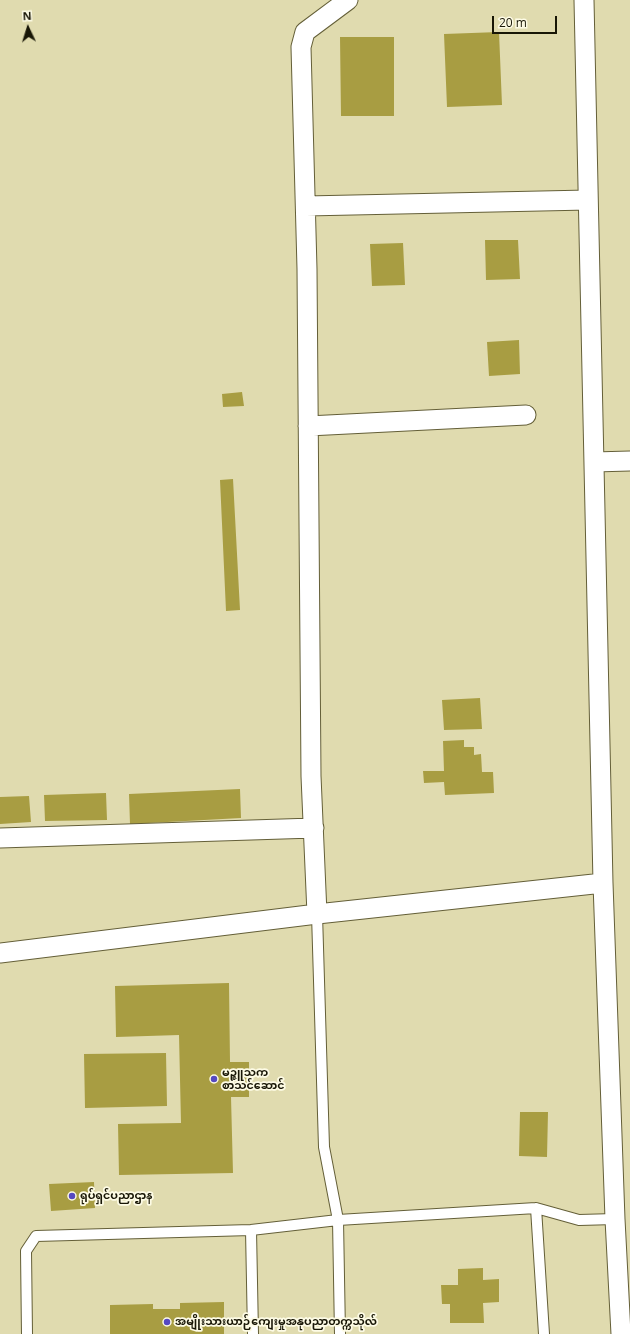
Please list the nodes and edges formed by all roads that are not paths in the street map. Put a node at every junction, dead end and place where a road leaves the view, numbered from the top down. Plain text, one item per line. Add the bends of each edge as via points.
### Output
1 (348, 0) edge
2 (584, 0) edge
3 (588, 200) junction
4 (306, 206) junction
5 (526, 415) dead end
6 (308, 426) junction
7 (630, 461) edge
8 (594, 462) junction
9 (314, 828) junction
10 (0, 838) edge
11 (603, 883) junction
12 (317, 914) junction
13 (0, 953) edge
14 (536, 1208) junction
15 (615, 1219) junction
16 (338, 1220) junction
17 (251, 1230) junction
18 (27, 1334) edge
19 (253, 1334) edge
20 (340, 1334) edge
21 (544, 1334) edge
22 (621, 1334) edge

1 - 4 street via 305,32 301,47
2 - 3 street
3 - 4 street
3 - 8 street
4 - 6 street
5 - 6 street
6 - 9 street via 309,652
7 - 8 street
8 - 11 street
9 - 10 street
9 - 12 street
11 - 12 street
11 - 15 street
12 - 13 street
12 - 16 lane via 324,1147
14 - 15 lane via 579,1220
14 - 16 lane
14 - 21 lane
15 - 22 street
16 - 17 lane
16 - 20 lane
17 - 18 lane via 36,1236 26,1252
17 - 19 lane

